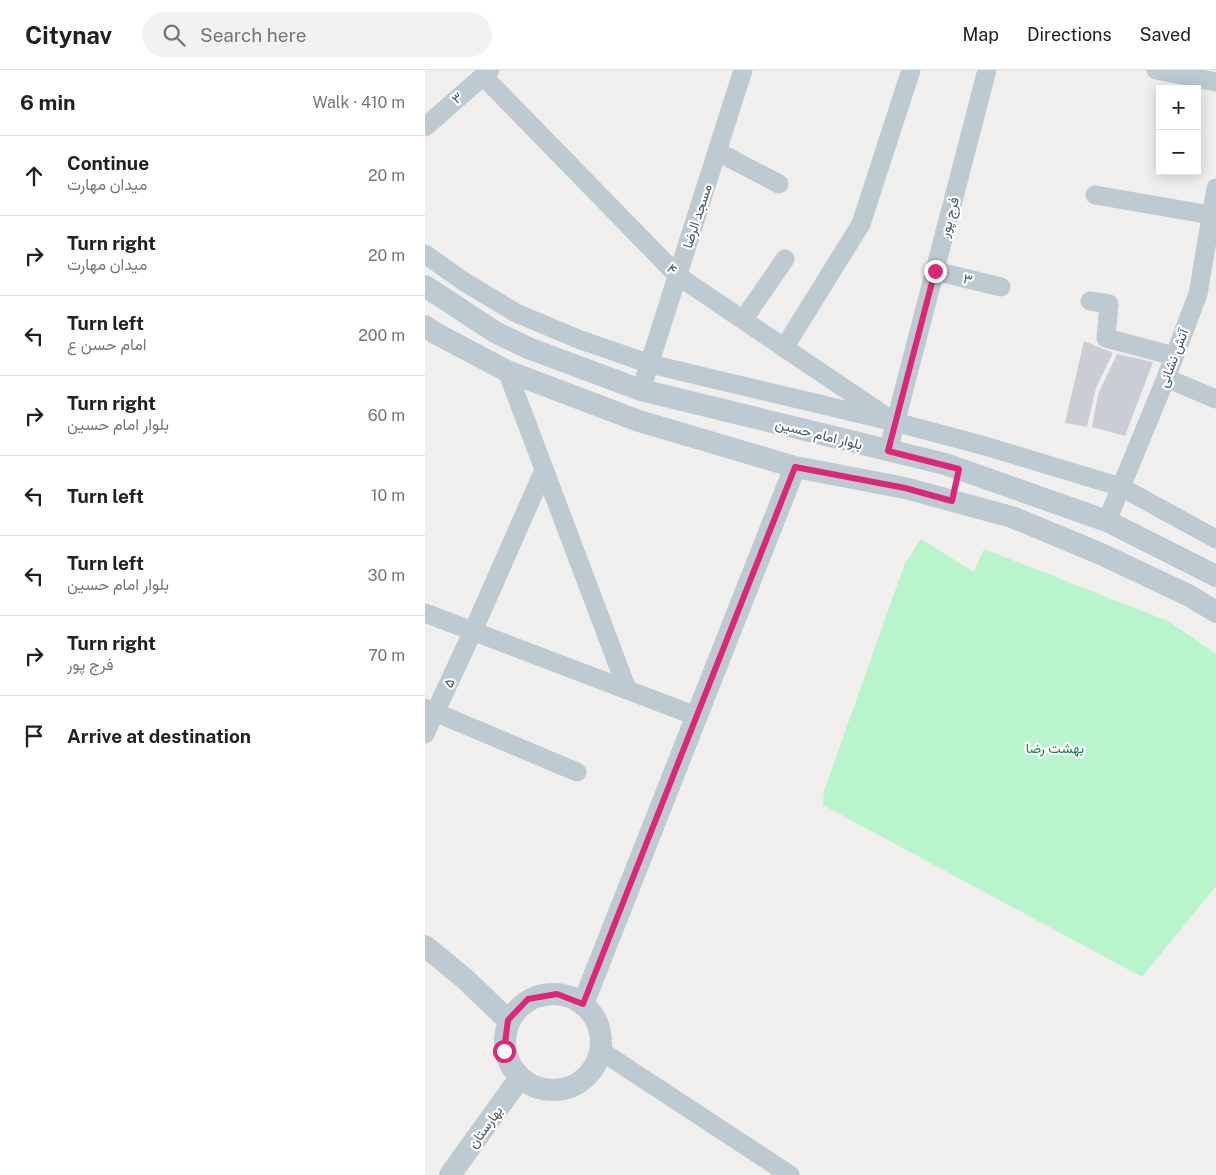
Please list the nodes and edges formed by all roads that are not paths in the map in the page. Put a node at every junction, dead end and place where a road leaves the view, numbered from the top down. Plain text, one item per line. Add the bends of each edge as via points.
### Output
1 (743, 70) edge
2 (911, 70) edge
3 (987, 70) edge
4 (1156, 70) edge
5 (486, 73) edge
6 (1216, 82) edge
7 (425, 127) edge
8 (717, 152) junction
9 (779, 184) dead end
10 (1216, 188) edge
11 (1095, 195) dead end
12 (1211, 215) junction
13 (1212, 240) edge
14 (425, 254) edge
15 (785, 259) dead end
16 (935, 271) junction
17 (678, 276) junction
18 (425, 286) edge
19 (1001, 287) dead end
20 (1090, 301) dead end
21 (743, 320) junction
22 (425, 326) edge
23 (784, 348) junction
24 (1175, 356) junction
25 (650, 364) junction
26 (507, 371) junction
27 (1166, 378) junction
28 (641, 390) junction
29 (1216, 399) edge
30 (895, 422) junction
31 (888, 451) junction
32 (795, 467) junction
33 (959, 469) junction
34 (544, 470) junction
35 (1121, 487) junction
36 (952, 501) junction
37 (1107, 521) junction
38 (1216, 538) edge
39 (1216, 576) edge
40 (1216, 612) edge
41 (425, 613) edge
42 (473, 631) junction
43 (627, 689) junction
44 (430, 710) edge
45 (696, 716) junction
46 (425, 734) edge
47 (577, 772) dead end
48 (425, 946) edge
49 (583, 1004) junction
50 (508, 1020) junction
51 (601, 1051) junction
52 (519, 1079) junction
53 (450, 1175) edge
54 (790, 1175) edge

1 - 8 street, مسجد الرضا
2 - 23 street via 861,224
3 - 16 street, فرج پور
4 - 6 street
5 - 7 street, ۳
5 - 17 street, ۴
8 - 9 street
8 - 17 street, مسجد الرضا
10 - 12 street, آتش نشانی
11 - 12 street
12 - 13 street, آتش نشانی
13 - 24 street, آتش نشانی via 1198,294
14 - 25 street via 516,313
15 - 21 street
16 - 19 street, ۳
16 - 30 street, فرج پور
17 - 21 street, ۴
17 - 25 street, مسجد الرضا
18 - 28 street, بلوار امام حسین via 495,332
20 - 24 street via 1109,304 1105,338
21 - 23 street, ۴
22 - 26 street
23 - 30 street, ۴
24 - 27 street, آتش نشانی
25 - 28 street, مسجد الرضا
25 - 30 street
26 - 32 street via 639,421
26 - 34 street
27 - 29 street
27 - 35 street, آتش نشانی
28 - 31 street, بلوار امام حسین
30 - 31 street, فرج پور
30 - 35 street
31 - 33 street, بلوار امام حسین
32 - 36 street via 905,488
32 - 45 street
33 - 36 street
33 - 37 street, بلوار امام حسین
34 - 42 street, ۵
34 - 43 street
35 - 37 street, آتش نشانی
35 - 38 street
36 - 40 street via 1012,517 1190,596
37 - 39 street, بلوار امام حسین
41 - 42 street
42 - 43 street
42 - 44 street, ۵
43 - 45 street
44 - 46 street, ۵
44 - 47 street
45 - 49 street
48 - 50 street
49 - 50 street via 557,994 528,999
49 - 51 street via 599,1025
50 - 52 street via 504,1051
51 - 52 street via 590,1074 568,1089 543,1090
51 - 54 street
52 - 53 street, بهارستان

